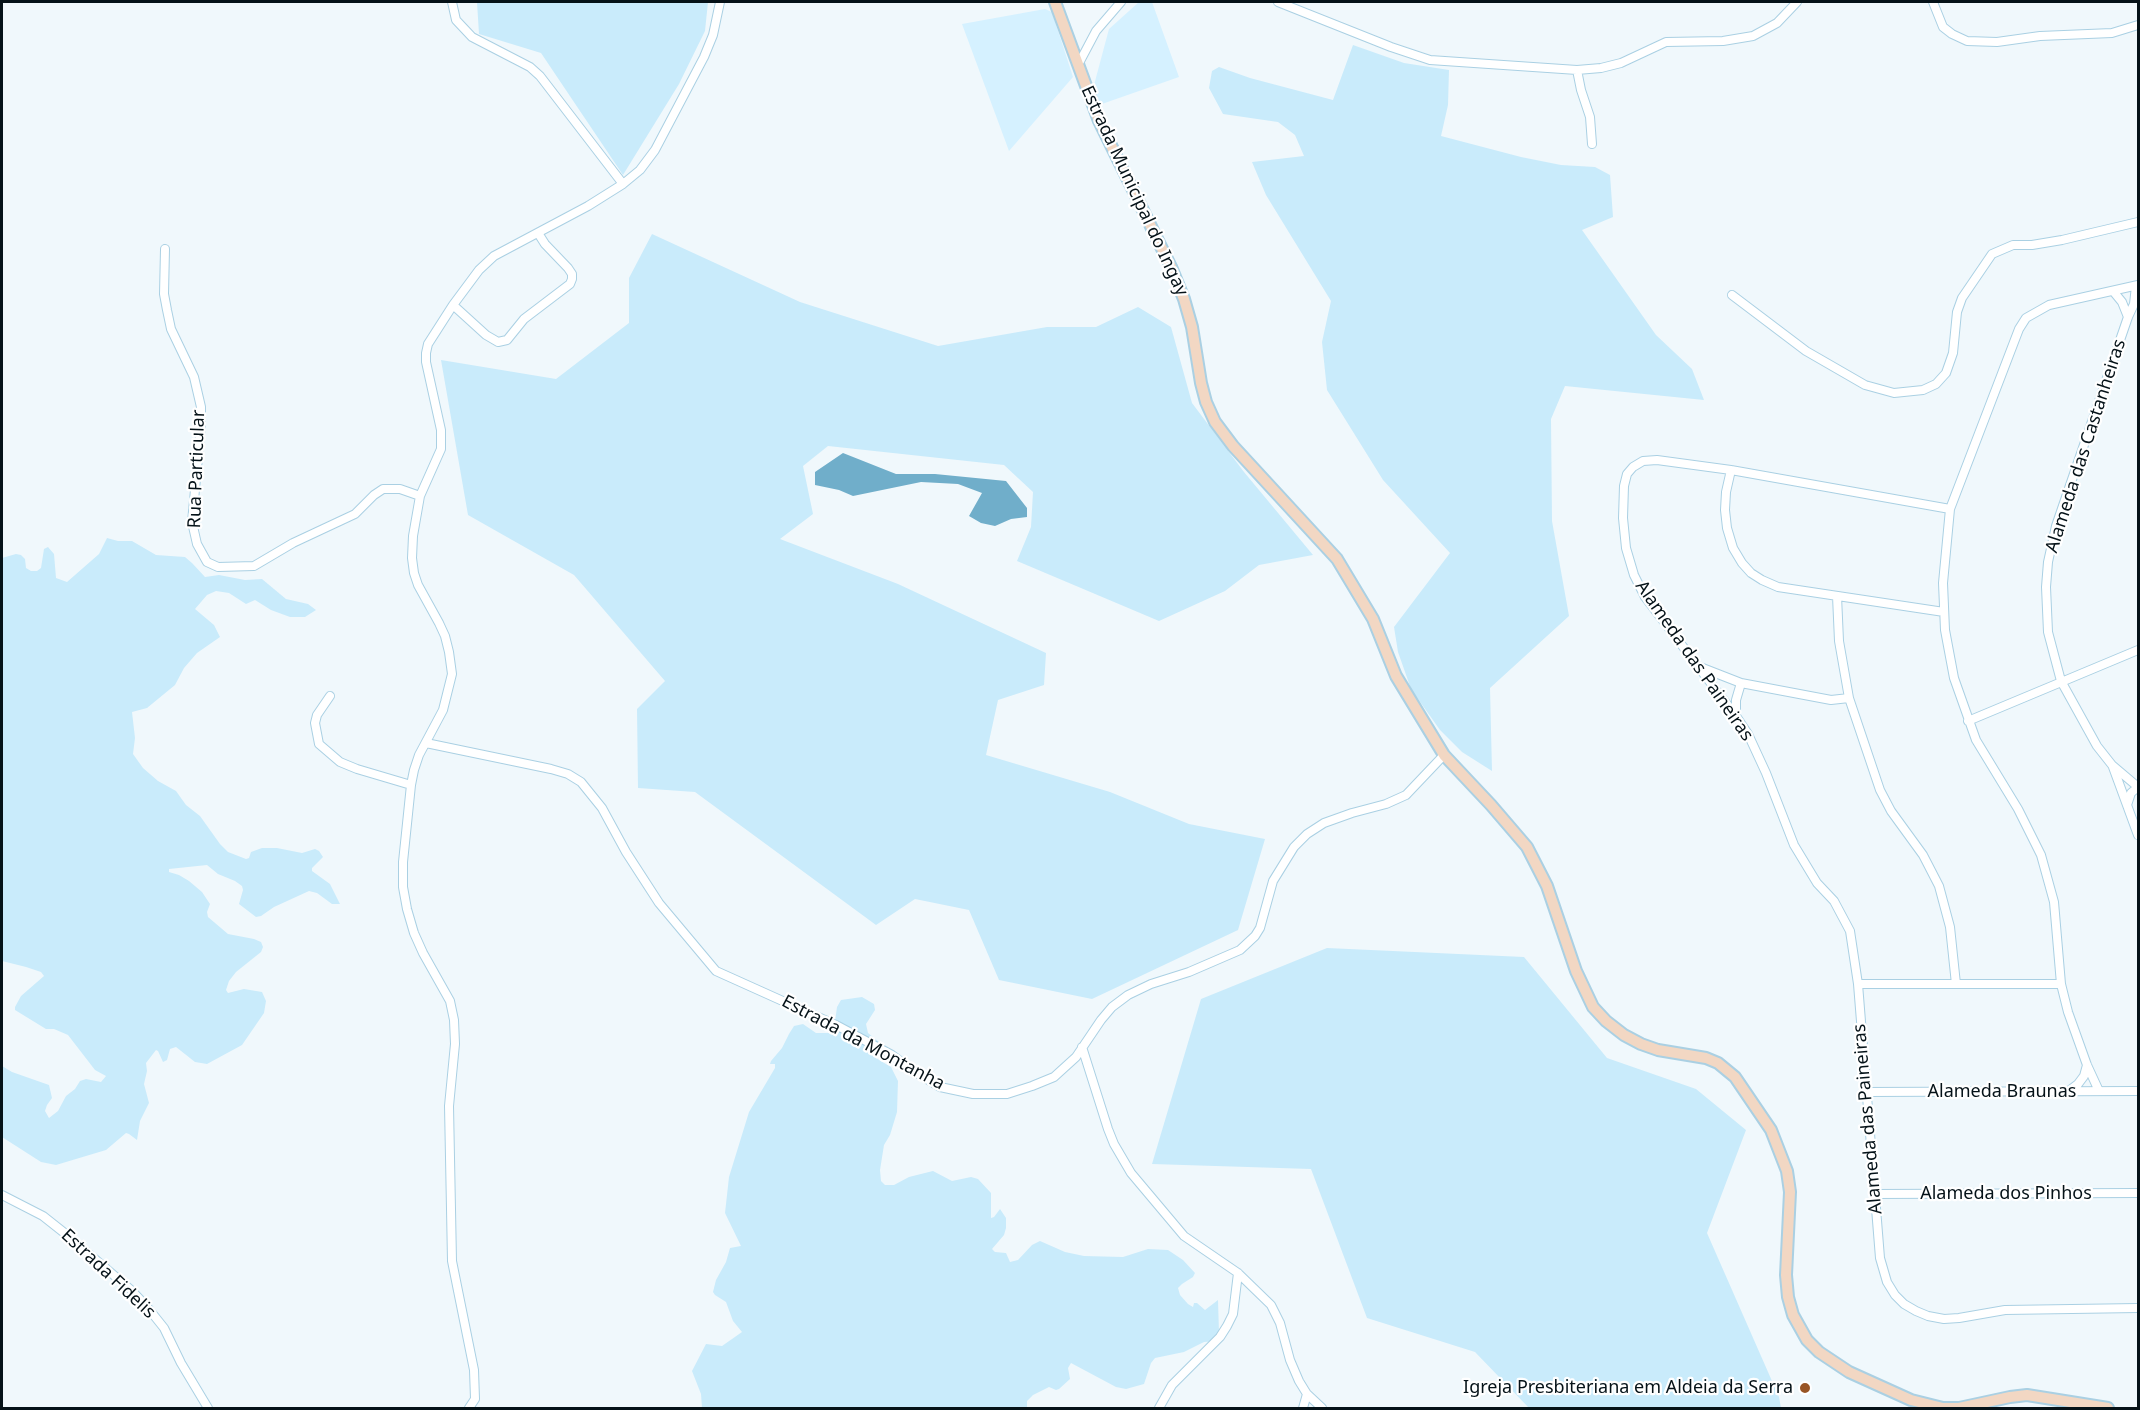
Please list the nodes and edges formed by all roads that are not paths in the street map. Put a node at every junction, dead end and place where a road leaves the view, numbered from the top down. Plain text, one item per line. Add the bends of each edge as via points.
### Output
1 (452, 2) edge
2 (720, 2) edge
3 (1055, 2) edge
4 (1121, 2) edge
5 (1278, 2) edge
6 (1797, 2) edge
7 (1933, 2) edge
8 (2139, 25) edge
9 (1078, 65) junction
10 (1577, 70) junction
11 (1592, 144) dead end
12 (623, 184) junction
13 (2139, 222) edge
14 (538, 232) junction
15 (165, 249) dead end
16 (2137, 285) edge
17 (2113, 291) junction
18 (1732, 295) dead end
19 (453, 305) junction
20 (2128, 317) junction
21 (1731, 470) junction
22 (420, 496) junction
23 (1950, 509) junction
24 (1837, 596) junction
25 (1944, 612) junction
26 (2139, 650) edge
27 (1699, 666) junction
28 (1724, 676) junction
29 (2061, 681) junction
30 (1741, 682) junction
31 (1716, 689) junction
32 (330, 696) dead end
33 (1850, 698) junction
34 (1736, 716) junction
35 (1968, 721) junction
36 (426, 743) junction
37 (1444, 755) junction
38 (2112, 765) junction
39 (411, 785) junction
40 (2139, 787) edge
41 (2127, 805) junction
42 (2138, 827) edge
43 (1858, 984) junction
44 (1956, 984) junction
45 (2061, 984) junction
46 (1082, 1047) junction
47 (2087, 1065) junction
48 (2069, 1091) junction
49 (2099, 1091) junction
50 (2139, 1091) edge
51 (1866, 1092) junction
52 (2139, 1193) edge
53 (1874, 1194) junction
54 (2, 1195) edge
55 (1238, 1274) junction
56 (2139, 1308) edge
57 (1307, 1394) junction
58 (208, 1408) edge
59 (469, 1408) edge
60 (1159, 1408) edge
61 (1303, 1408) edge
62 (1322, 1408) edge
63 (2108, 1408) edge

1 - 12 street via 456,20 472,37 530,67 545,81
2 - 12 street via 704,57 656,150
3 - 9 street, Estrada Municipal do Ingay
4 - 9 street via 1096,31
5 - 10 street via 1430,60
6 - 10 street via 1777,23 1753,36 1665,42 1621,63
7 - 8 street via 1946,30 1958,38 1977,42 2112,33
9 - 37 street, Estrada Municipal do Ingay via 1099,121 1184,299 1201,383 1215,422 1337,559 1373,619 1401,685
10 - 11 street via 1590,117
12 - 14 street
13 - 18 street via 2062,240 2013,245 1992,254 1962,298 1946,373 1923,390 1894,393 1865,385 1806,351
14 - 19 street via 494,256
14 - 19 street via 568,268 572,279 524,319 507,340 498,342 486,335
15 - 22 street, Rua Particular via 164,294 171,329 194,377 201,407 192,522 197,544 207,562 218,567 254,567 293,543 356,514 383,489 400,489
16 - 17 street
16 - 20 street, Alameda das Castanheiras
17 - 20 street, Alameda das Castanheiras
17 - 23 street via 2067,300 2026,318
19 - 22 street via 426,353 441,449
20 - 29 street, Alameda das Castanheiras via 2056,526 2048,562 2048,632
21 - 23 street, Alameda das Paineiras
21 - 24 street via 1726,492 1727,528 1742,563 1751,573 1778,587
21 - 27 street, Alameda das Paineiras via 1657,460 1643,462 1627,474 1624,486 1626,548 1634,576 1645,597
22 - 36 street via 413,536 414,573 445,636 452,674 443,710
23 - 25 street via 1942,583
24 - 25 street
24 - 33 street via 1839,641
25 - 35 street via 1948,651
26 - 29 street
27 - 28 street
27 - 31 street, Alameda das Paineiras
28 - 30 street
28 - 31 street
29 - 35 street
29 - 38 street, Alameda das Castanheiras via 2088,732
30 - 33 street via 1832,700
30 - 34 street
31 - 34 street, Alameda das Paineiras
32 - 39 street via 315,723 319,744 348,766
33 - 44 street via 1880,790 1939,886 1950,927
34 - 43 street, Alameda das Paineiras via 1766,773 1794,845 1850,931
35 - 45 street via 2041,855 2054,902
36 - 39 street
36 - 46 street, Estrada da Montanha via 551,769 581,782 602,808 659,903 716,971 836,1024 940,1087 973,1094 1007,1094 1054,1077
37 - 46 street, Estrada da Montanha via 1406,795 1334,820 1307,834 1278,872 1260,928 1251,942 1228,956 1128,994 1112,1007
37 - 63 street, Estrada Municipal do Ingay via 1517,834 1535,860 1593,1007 1624,1035 1641,1044 1718,1063 1735,1077 1765,1121 1779,1149 1790,1192 1788,1297 1801,1330 1819,1352 1877,1386 1943,1408 2027,1395
38 - 40 street
38 - 41 street
39 - 59 street via 403,862 407,909 423,953 450,1001 454,1020 449,1106 452,1261 474,1370 475,1399
40 - 41 street via 2131,793
41 - 42 street
43 - 44 street
43 - 51 street, Alameda das Paineiras
44 - 45 street
45 - 47 street
46 - 55 street via 1108,1129 1131,1173 1184,1236
47 - 48 street via 2084,1076
47 - 49 street
48 - 49 street, Alameda Braunas
48 - 51 street, Alameda Braunas
49 - 50 street, Alameda Braunas
51 - 53 street, Alameda das Paineiras
52 - 53 street, Alameda dos Pinhos
53 - 56 street, Alameda das Paineiras via 1880,1258 1887,1282 1904,1304 1928,1316 1944,1319 2005,1310
54 - 58 street, Estrada Fidelis via 51,1222 131,1290 164,1328
55 - 57 street via 1272,1305 1290,1360
55 - 60 street via 1233,1314 1227,1326 1172,1385
57 - 61 street
57 - 62 street

